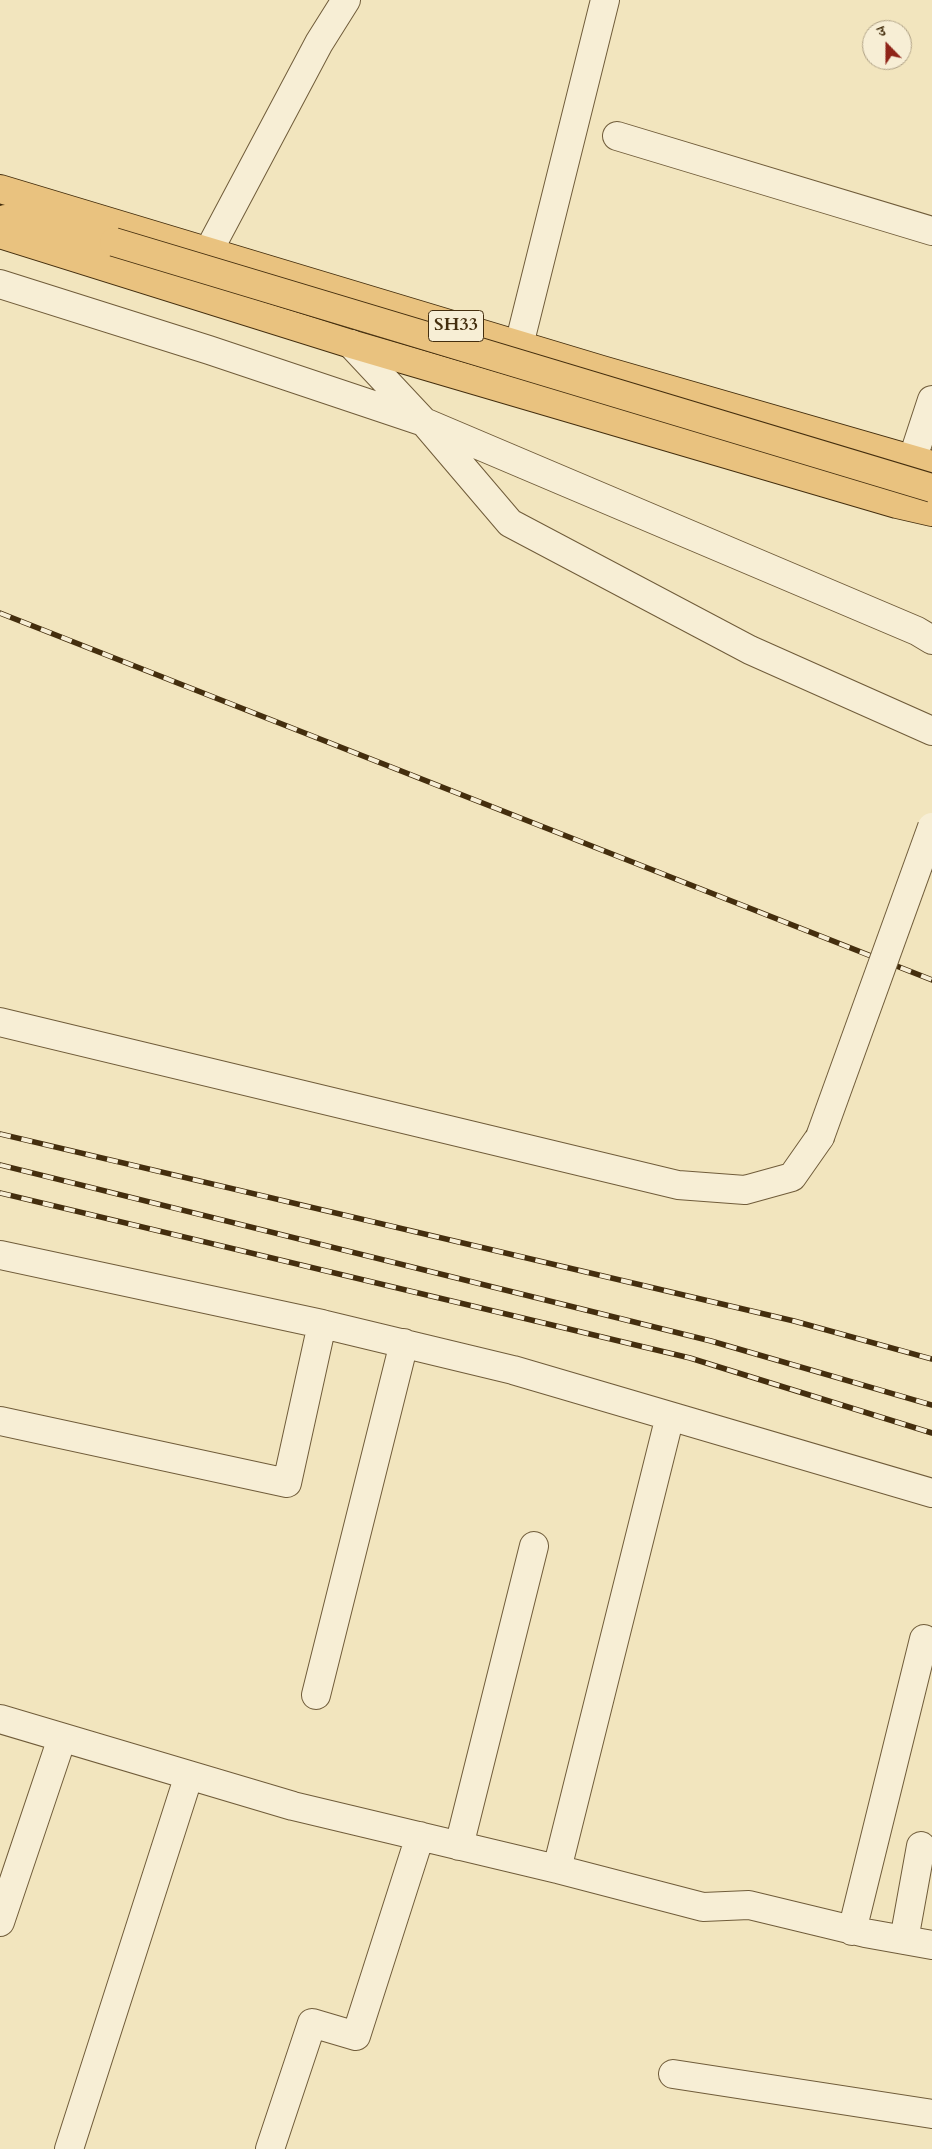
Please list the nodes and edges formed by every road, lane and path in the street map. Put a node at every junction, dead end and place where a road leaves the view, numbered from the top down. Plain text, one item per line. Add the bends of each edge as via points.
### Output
1 (346, 0) edge
2 (604, 0) edge
3 (617, 136) dead end
4 (0, 189) edge
5 (0, 200) edge
6 (0, 218) edge
7 (932, 231) edge
8 (0, 234) edge
9 (114, 242) junction
10 (208, 252) junction
11 (0, 284) edge
12 (351, 344) junction
13 (519, 346) junction
14 (932, 400) edge
15 (424, 422) junction
16 (922, 461) edge
17 (932, 488) edge
18 (897, 504) junction
19 (932, 512) edge
20 (932, 640) edge
21 (932, 731) edge
22 (932, 827) edge
23 (0, 1022) edge
24 (0, 1256) edge
25 (322, 1324) junction
26 (404, 1343) junction
27 (670, 1416) junction
28 (0, 1422) edge
29 (932, 1492) edge
30 (534, 1546) dead end
31 (924, 1639) dead end
32 (316, 1695) dead end
33 (0, 1719) edge
34 (62, 1738) junction
35 (189, 1775) junction
36 (420, 1836) junction
37 (460, 1846) junction
38 (921, 1846) dead end
39 (557, 1869) junction
40 (0, 1922) edge
41 (852, 1930) junction
42 (904, 1940) junction
43 (932, 1945) edge
44 (673, 2074) dead end
45 (932, 2114) edge
46 (69, 2149) edge
47 (270, 2149) edge

1 - 10 street via 319,43
2 - 13 street
3 - 7 street
4 - 10 main road, SH33
5 - 9 main road
6 - 9 main road
8 - 12 main road, SH33
9 - 17 main road, bridge
10 - 13 main road, SH33
11 - 15 street
12 - 15 street
12 - 18 main road, SH33
13 - 16 main road, SH33
14 - 16 street
15 - 20 street
15 - 21 street via 510,523 750,650
16 - 18 street
18 - 19 main road
22 - 23 street, bridge via 820,1137 792,1177 746,1190 678,1185
24 - 25 street
25 - 26 street
25 - 28 street via 287,1483
26 - 27 street via 513,1370
26 - 32 street
27 - 29 street
27 - 39 street
30 - 37 street
31 - 41 street
33 - 34 street
34 - 35 street
34 - 40 street
35 - 36 street via 293,1806
35 - 46 street
36 - 37 street
36 - 47 street via 356,2036 312,2023
37 - 39 street
38 - 42 street
39 - 41 street via 703,1907 749,1905
41 - 42 street
42 - 43 street
44 - 45 street

